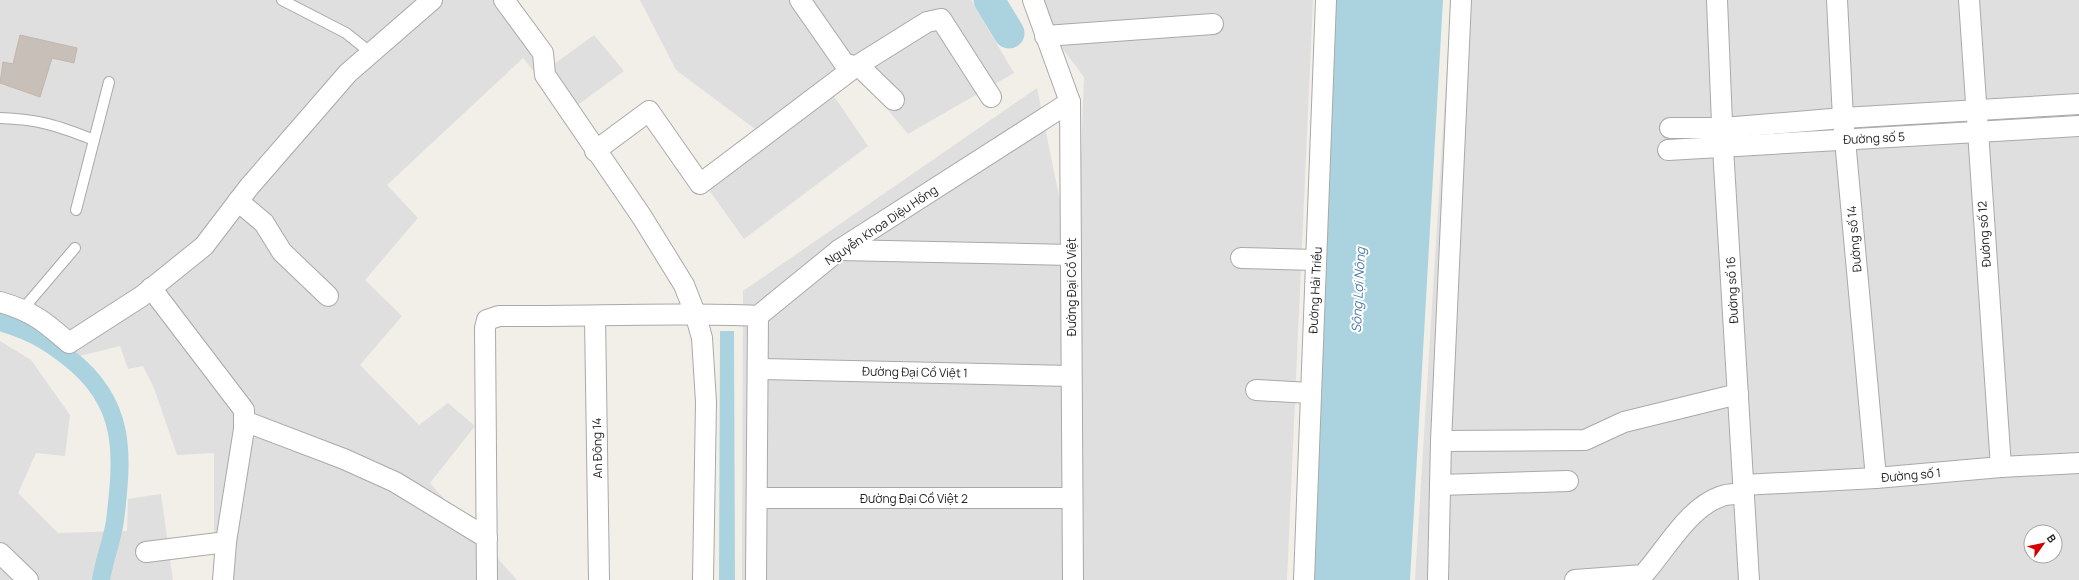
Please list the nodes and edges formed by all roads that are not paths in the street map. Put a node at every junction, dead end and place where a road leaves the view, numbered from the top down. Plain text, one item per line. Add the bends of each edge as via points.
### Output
1 (282, 0) edge
2 (432, 0) edge
3 (504, 0) edge
4 (800, 0) edge
5 (1033, 0) edge
6 (1326, 0) edge
7 (1461, 0) edge
8 (1716, 0) edge
9 (1837, 0) edge
10 (1969, 0) edge
11 (1212, 24) dead end
12 (1045, 36) junction
13 (371, 53) junction
14 (855, 67) junction
15 (109, 82) dead end
16 (991, 97) dead end
17 (894, 100) dead end
18 (1070, 102) junction
19 (2079, 104) edge
20 (1976, 111) junction
21 (0, 118) edge
22 (1843, 118) junction
23 (2079, 126) edge
24 (1670, 128) dead end
25 (1723, 128) junction
26 (1977, 132) junction
27 (94, 140) junction
28 (1845, 140) junction
29 (1723, 148) junction
30 (1668, 150) dead end
31 (596, 151) junction
32 (238, 201) junction
33 (76, 210) dead end
34 (75, 248) dead end
35 (839, 250) junction
36 (1071, 255) junction
37 (1241, 258) dead end
38 (1316, 260) junction
39 (151, 288) junction
40 (328, 296) dead end
41 (0, 302) edge
42 (23, 309) junction
43 (695, 313) junction
44 (758, 316) junction
45 (595, 317) junction
46 (758, 370) junction
47 (1071, 376) junction
48 (1256, 390) dead end
49 (1311, 393) junction
50 (1738, 394) junction
51 (244, 421) junction
52 (1441, 441) junction
53 (2079, 463) edge
54 (2001, 467) junction
55 (1876, 478) junction
56 (1568, 481) dead end
57 (1440, 485) junction
58 (1744, 489) junction
59 (757, 498) junction
60 (1072, 498) junction
61 (487, 538) junction
62 (226, 542) junction
63 (146, 552) dead end
64 (0, 553) edge
65 (28, 580) edge
66 (223, 580) edge
67 (487, 580) edge
68 (599, 580) edge
69 (703, 580) edge
70 (756, 580) edge
71 (1073, 580) edge
72 (1304, 580) edge
73 (1438, 580) edge
74 (1574, 580) edge
75 (1749, 580) edge

1 - 13 lane via 346,33
2 - 13 street
3 - 31 street via 543,53 545,75
4 - 14 street via 844,63
5 - 12 street, Đường Đại Cồ Việt
6 - 38 street, Đường Hải Triều
7 - 52 street
8 - 25 street, Đường số 16
9 - 22 street, Đường số 14
10 - 20 street, Đường số 12
11 - 12 street
12 - 18 street, Đường Đại Cồ Việt
13 - 32 street via 348,73
14 - 16 street via 927,22 941,18
14 - 17 street via 862,70
14 - 31 street via 700,184 648,111
15 - 27 lane
18 - 35 street, Nguyễn Khoa Diệu Hồng
18 - 36 street, Đường Đại Cồ Việt
19 - 20 street, Đường số 5
20 - 22 street, Đường số 5
20 - 26 street, Đường số 12
21 - 27 lane via 34,120 60,126
22 - 25 street, Đường số 5
22 - 28 street, Đường số 14
23 - 26 street, Đường số 5
24 - 25 street, Đường số 5
25 - 29 street, Đường số 16
26 - 28 street, Đường số 5
26 - 54 street, Đường số 12
27 - 33 lane
28 - 29 street, Đường số 5
28 - 55 street, Đường số 14
29 - 30 street, Đường số 5
29 - 50 street, Đường số 16
31 - 43 street via 642,217 684,285
32 - 39 street via 204,246
32 - 40 street via 264,223 282,252
34 - 42 lane
35 - 36 street
35 - 44 street, Nguyễn Khoa Diệu Hồng
36 - 47 street, Đường Đại Cồ Việt
37 - 38 street
38 - 49 street, Đường Hải Triều
39 - 42 street via 69,343 47,324
39 - 51 street via 244,410
41 - 42 street
43 - 44 street
43 - 45 street
43 - 69 street via 702,338 706,402
44 - 46 street
45 - 61 street via 499,316 487,320
45 - 68 street, An Đông 14
46 - 47 street, Đường Đại Cồ Việt 1
46 - 59 street
47 - 60 street, Đường Đại Cồ Việt
48 - 49 street
49 - 72 street, Đường Hải Triều
50 - 52 street via 1624,422 1585,440
50 - 58 street, Đường số 16
51 - 61 street via 396,482
51 - 62 street
52 - 57 street
53 - 54 street, Đường số 1
54 - 55 street, Đường số 1
55 - 58 street, Đường số 1
56 - 57 street
57 - 73 street
58 - 74 street, Đường số 1 via 1705,505 1683,524 1659,558 1643,575
58 - 75 street, Đường số 16
59 - 60 street, Đường Đại Cồ Việt 2
59 - 70 street
60 - 71 street, Đường Đại Cồ Việt
61 - 67 street
62 - 63 street
62 - 66 street
64 - 65 street

